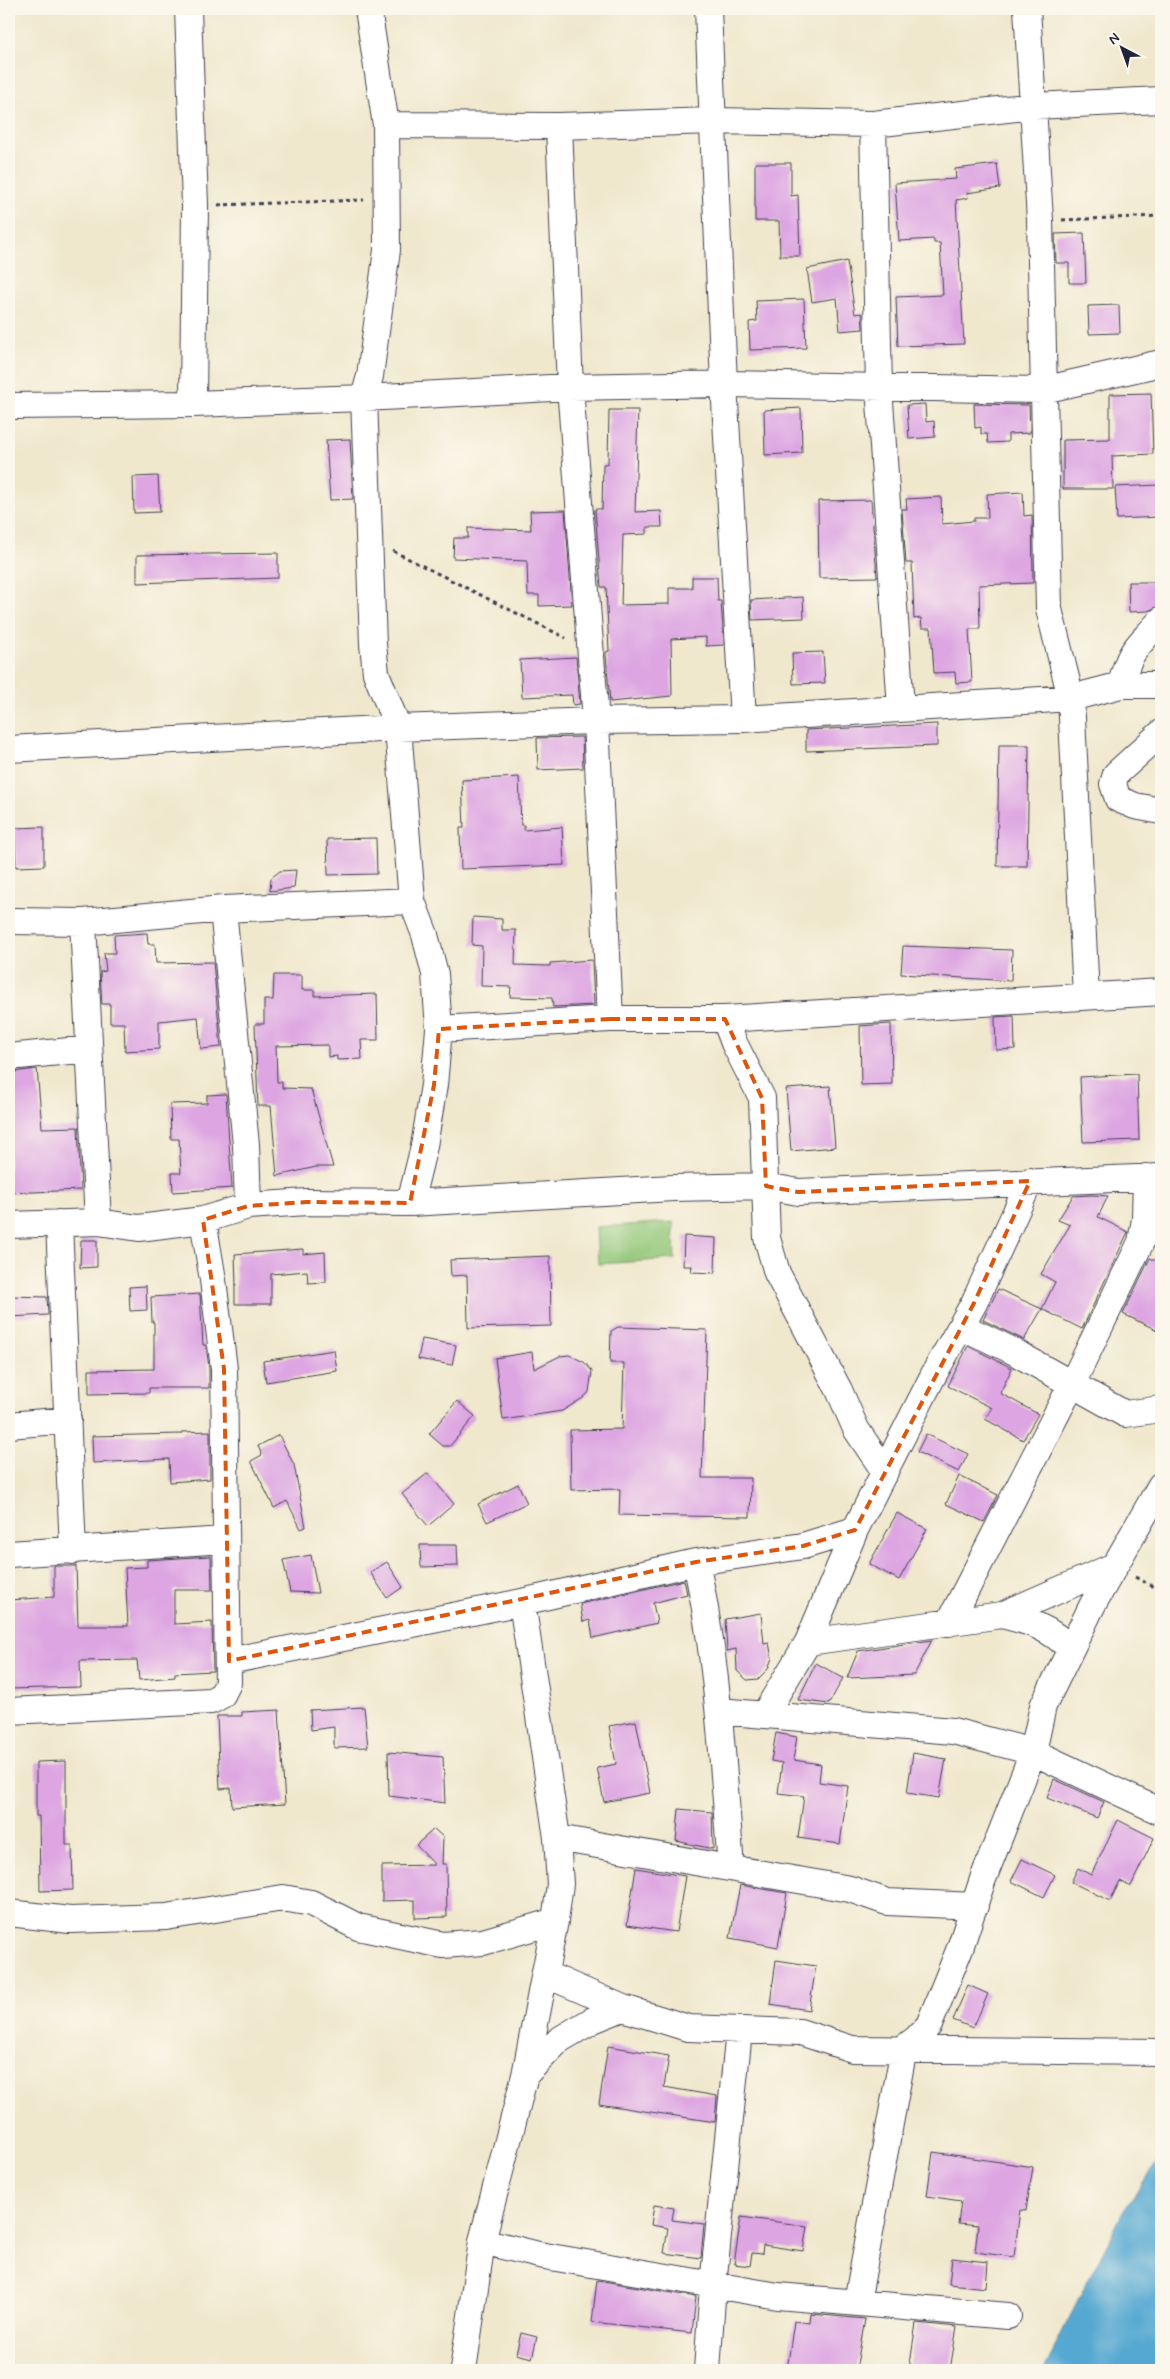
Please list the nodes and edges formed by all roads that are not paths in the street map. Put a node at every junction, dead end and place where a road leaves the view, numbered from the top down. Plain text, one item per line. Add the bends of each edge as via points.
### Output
1 (188, 9) edge
2 (368, 9) edge
3 (708, 9) edge
4 (1027, 9) edge
5 (1161, 100) edge
6 (1034, 106) junction
7 (712, 121) junction
8 (873, 124) junction
9 (386, 125) junction
10 (559, 126) junction
11 (1161, 363) edge
12 (724, 384) junction
13 (570, 387) junction
14 (879, 387) junction
15 (1043, 390) junction
16 (364, 398) junction
17 (193, 404) junction
18 (9, 406) edge
19 (1161, 620) edge
20 (1121, 684) junction
21 (1161, 685) edge
22 (1071, 698) junction
23 (902, 708) junction
24 (743, 719) junction
25 (596, 721) junction
26 (398, 728) junction
27 (1161, 734) edge
28 (9, 749) edge
29 (1161, 811) edge
30 (412, 901) junction
31 (223, 909) junction
32 (9, 921) edge
33 (83, 922) junction
34 (1161, 992) edge
35 (1086, 996) junction
36 (610, 1019) junction
37 (725, 1019) junction
38 (439, 1029) junction
39 (89, 1048) junction
40 (9, 1057) edge
41 (1154, 1177) edge
42 (1030, 1181) junction
43 (766, 1186) junction
44 (410, 1203) junction
45 (248, 1206) junction
46 (203, 1220) junction
47 (59, 1222) junction
48 (98, 1222) junction
49 (9, 1225) edge
50 (961, 1326) junction
51 (1072, 1384) junction
52 (1161, 1409) edge
53 (68, 1420) junction
54 (9, 1424) edge
55 (885, 1472) junction
56 (1161, 1486) edge
57 (855, 1530) junction
58 (225, 1540) junction
59 (73, 1551) junction
60 (9, 1554) edge
61 (696, 1562) junction
62 (1114, 1566) junction
63 (522, 1602) junction
64 (1002, 1615) junction
65 (949, 1623) junction
66 (808, 1642) junction
67 (1070, 1648) junction
68 (229, 1661) junction
69 (9, 1711) edge
70 (719, 1711) junction
71 (764, 1715) junction
72 (1033, 1752) junction
73 (1161, 1812) edge
74 (557, 1838) junction
75 (731, 1868) junction
76 (975, 1906) junction
77 (9, 1913) edge
78 (555, 1921) junction
79 (545, 1974) junction
80 (623, 2008) junction
81 (739, 2031) junction
82 (904, 2048) junction
83 (1161, 2052) edge
84 (525, 2075) junction
85 (482, 2241) junction
86 (713, 2286) junction
87 (857, 2302) junction
88 (1008, 2316) dead end
89 (463, 2370) edge
90 (707, 2370) edge

1 - 17 street via 195,205
2 - 9 street
3 - 7 street
4 - 6 street
5 - 6 street
6 - 8 street
6 - 15 street
7 - 8 street
7 - 10 street
7 - 12 street
8 - 14 street
9 - 10 street
9 - 16 street via 387,250 370,376
10 - 13 street
11 - 15 street
12 - 13 street
12 - 14 street
12 - 24 street
13 - 16 street
13 - 25 street
14 - 15 street
14 - 23 street
15 - 22 street via 1049,609
16 - 17 street
16 - 26 street via 376,673
17 - 18 street
19 - 20 street via 1136,644
20 - 21 street
20 - 22 street
22 - 23 street
22 - 35 street
23 - 24 street
24 - 25 street
25 - 26 street
25 - 36 street
26 - 28 street
26 - 30 street
27 - 29 street via 1116,774 1113,784 1118,799
30 - 31 street
30 - 38 street via 435,974
31 - 33 street
31 - 45 street via 246,1145
32 - 33 street
33 - 39 street
34 - 35 street
35 - 37 street
36 - 37 street
36 - 38 street
37 - 43 street via 762,1098
38 - 44 street via 424,1146
39 - 40 street
39 - 48 street
41 - 42 street
41 - 51 street via 1141,1242
42 - 43 street via 798,1192
42 - 50 street
43 - 44 street
43 - 55 street via 768,1238 777,1273 856,1429
44 - 45 street via 307,1202
45 - 46 street
46 - 48 street via 139,1228
46 - 58 street via 224,1369
47 - 48 street
47 - 49 street
47 - 53 street
50 - 51 street
50 - 55 street
51 - 52 street via 1124,1414
51 - 65 street
53 - 54 street
53 - 59 street
55 - 57 street
56 - 62 street
57 - 61 street via 803,1546
57 - 66 street
58 - 59 street
58 - 68 street
59 - 60 street
61 - 63 street
61 - 70 street via 708,1619
62 - 64 street
62 - 67 street
63 - 68 street
63 - 74 street
64 - 65 street
64 - 67 street via 1050,1631
65 - 66 street
66 - 71 street
67 - 72 street via 1043,1706
68 - 69 street via 228,1683 222,1695 211,1701
70 - 71 street
70 - 75 street
71 - 72 street via 953,1731
72 - 73 street
72 - 76 street
74 - 75 street
74 - 78 street via 560,1884
75 - 76 street via 850,1889 887,1902
76 - 82 street via 929,2025
77 - 78 street via 70,1920 166,1916 283,1898 311,1903 358,1927 443,1944 483,1942
78 - 79 street
79 - 80 street
79 - 84 street
80 - 81 street via 688,2028
80 - 84 street via 593,2020 559,2040
81 - 82 street via 800,2032 852,2050
81 - 86 street
82 - 83 street
82 - 87 street
84 - 85 street
85 - 86 street via 538,2255
85 - 89 street
86 - 87 street via 778,2296
86 - 90 street
87 - 88 street

